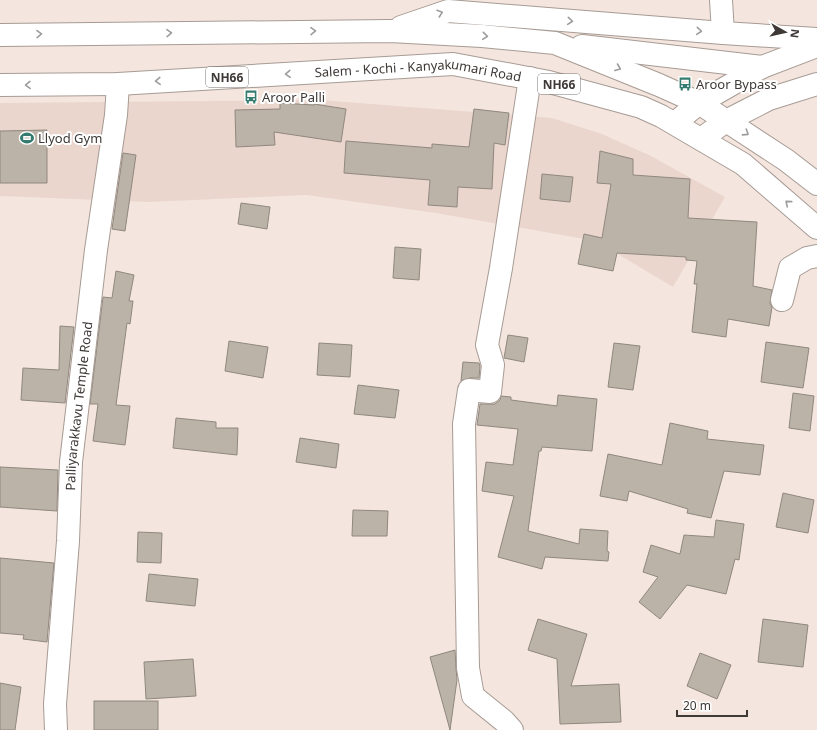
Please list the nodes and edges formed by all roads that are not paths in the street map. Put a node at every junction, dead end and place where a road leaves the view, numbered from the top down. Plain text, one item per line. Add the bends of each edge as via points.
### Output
1 (721, 0) edge
2 (390, 30) junction
3 (723, 33) junction
4 (0, 35) edge
5 (817, 39) edge
6 (556, 43) junction
7 (817, 46) edge
8 (762, 67) junction
9 (530, 78) junction
10 (118, 84) junction
11 (817, 84) edge
12 (0, 85) edge
13 (699, 103) junction
14 (726, 121) junction
15 (674, 123) junction
16 (701, 139) junction
17 (817, 184) edge
18 (817, 228) edge
19 (817, 256) edge
20 (782, 300) dead end
21 (56, 730) edge
22 (512, 730) edge

1 - 3 main road
2 -> 3 main road via 448,10
4 -> 2 main road, NH66
2 -> 6 main road, NH66
3 - 5 main road
6 - 8 main road
6 -> 13 main road, NH66
7 - 8 main road
8 - 13 main road
9 -> 10 main road, Salem - Kochi - Kanyakumari Road / NH66 via 453,64
9 - 15 main road, Salem - Kochi - Kanyakumari Road / NH66 via 640,107
9 - 22 main road via 487,345 493,365 490,392 469,390 464,424 469,675 473,696
10 -> 12 main road, Salem - Kochi - Kanyakumari Road / NH66
10 - 21 main road, Palliyarakkavu Temple Road via 71,462 68,541 54,704
11 - 14 main road via 769,99
13 - 14 main road, NH66
13 - 15 main road
14 - 16 main road
14 -> 17 main road, NH66 via 786,160
15 - 16 main road, Salem - Kochi - Kanyakumari Road / NH66
18 -> 16 main road, Salem - Kochi - Kanyakumari Road / NH66 via 743,164
19 - 20 main road via 807,258 790,268

